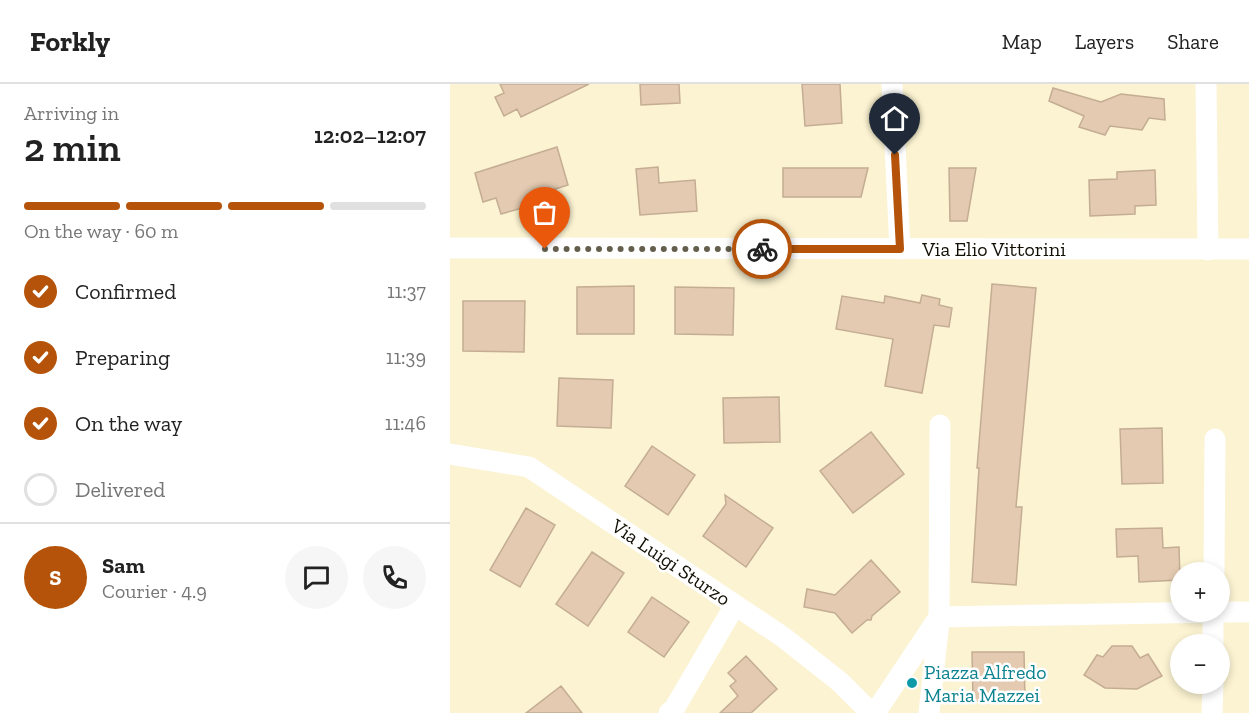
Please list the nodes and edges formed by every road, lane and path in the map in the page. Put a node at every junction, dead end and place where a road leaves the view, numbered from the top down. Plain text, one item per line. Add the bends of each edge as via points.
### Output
1 (891, 84) edge
2 (1206, 84) edge
3 (450, 248) edge
4 (900, 249) junction
5 (1249, 249) edge
6 (1209, 250) junction
7 (940, 425) dead end
8 (1215, 439) dead end
9 (450, 454) edge
10 (1214, 562) edge
11 (735, 605) junction
12 (1230, 612) edge
13 (1249, 612) edge
14 (1170, 613) edge
15 (939, 617) junction
16 (1212, 694) edge
17 (669, 713) edge
18 (873, 713) edge
19 (929, 713) edge
20 (1212, 713) edge

1 - 4 street
2 - 6 street
3 - 4 street, Via Elio Vittorini
4 - 6 street, Via Elio Vittorini
5 - 6 street, Via Elio Vittorini
7 - 15 street
8 - 10 street
9 - 11 street, Via Luigi Sturzo via 529,467
11 - 17 street
11 - 18 street, Via Luigi Sturzo via 783,637
12 - 13 street
14 - 15 street
15 - 18 street
15 - 19 street
16 - 20 street

